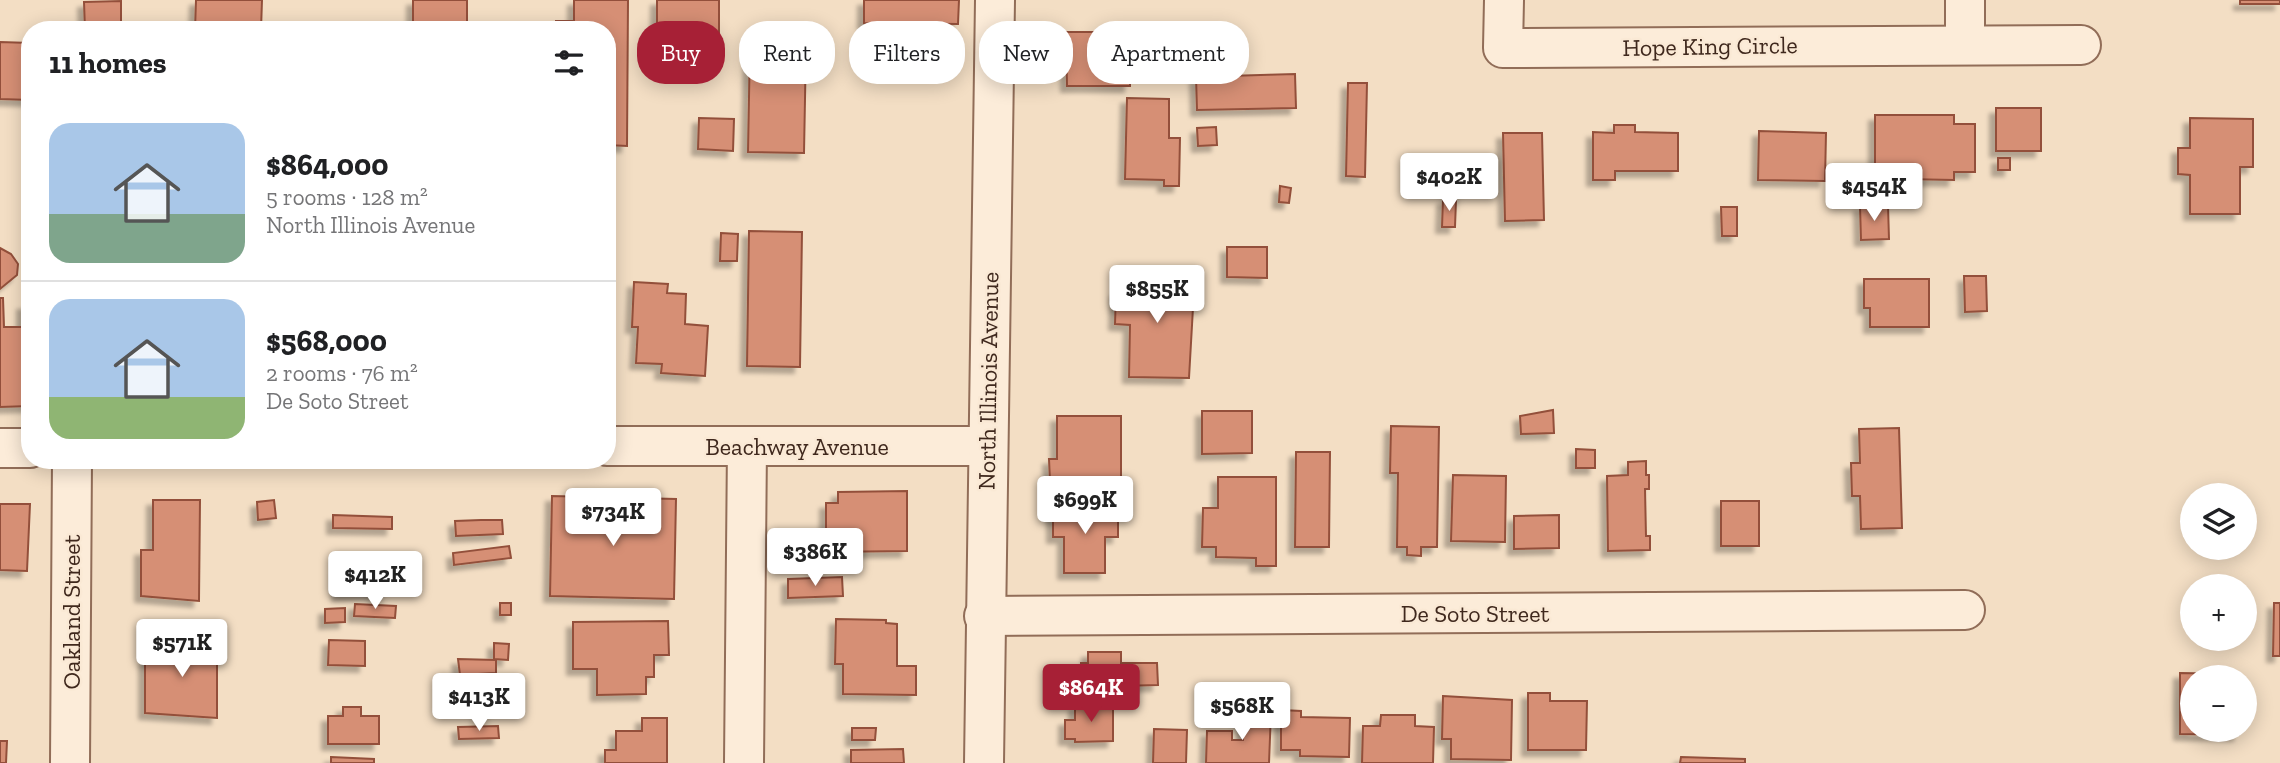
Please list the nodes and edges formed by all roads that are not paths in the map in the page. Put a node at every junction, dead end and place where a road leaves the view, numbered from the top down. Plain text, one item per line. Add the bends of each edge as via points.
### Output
1 (995, 0) edge
2 (1504, 0) edge
3 (1965, 0) edge
4 (1965, 43) junction
5 (2081, 45) dead end
6 (616, 446) edge
7 (747, 446) junction
8 (987, 446) junction
9 (0, 448) edge
10 (21, 448) edge
11 (72, 469) edge
12 (1965, 610) dead end
13 (985, 616) junction
14 (70, 763) edge
15 (744, 763) edge
16 (984, 763) edge

1 - 8 street, North Illinois Avenue
2 - 4 street, Hope King Circle via 1503,48
3 - 4 street
4 - 5 street, Hope King Circle
6 - 7 street, Beachway Avenue
7 - 8 street, Beachway Avenue
7 - 15 street
8 - 13 street, North Illinois Avenue
9 - 10 street
11 - 14 street, Oakland Street
12 - 13 street, De Soto Street
13 - 16 street, North Illinois Avenue

